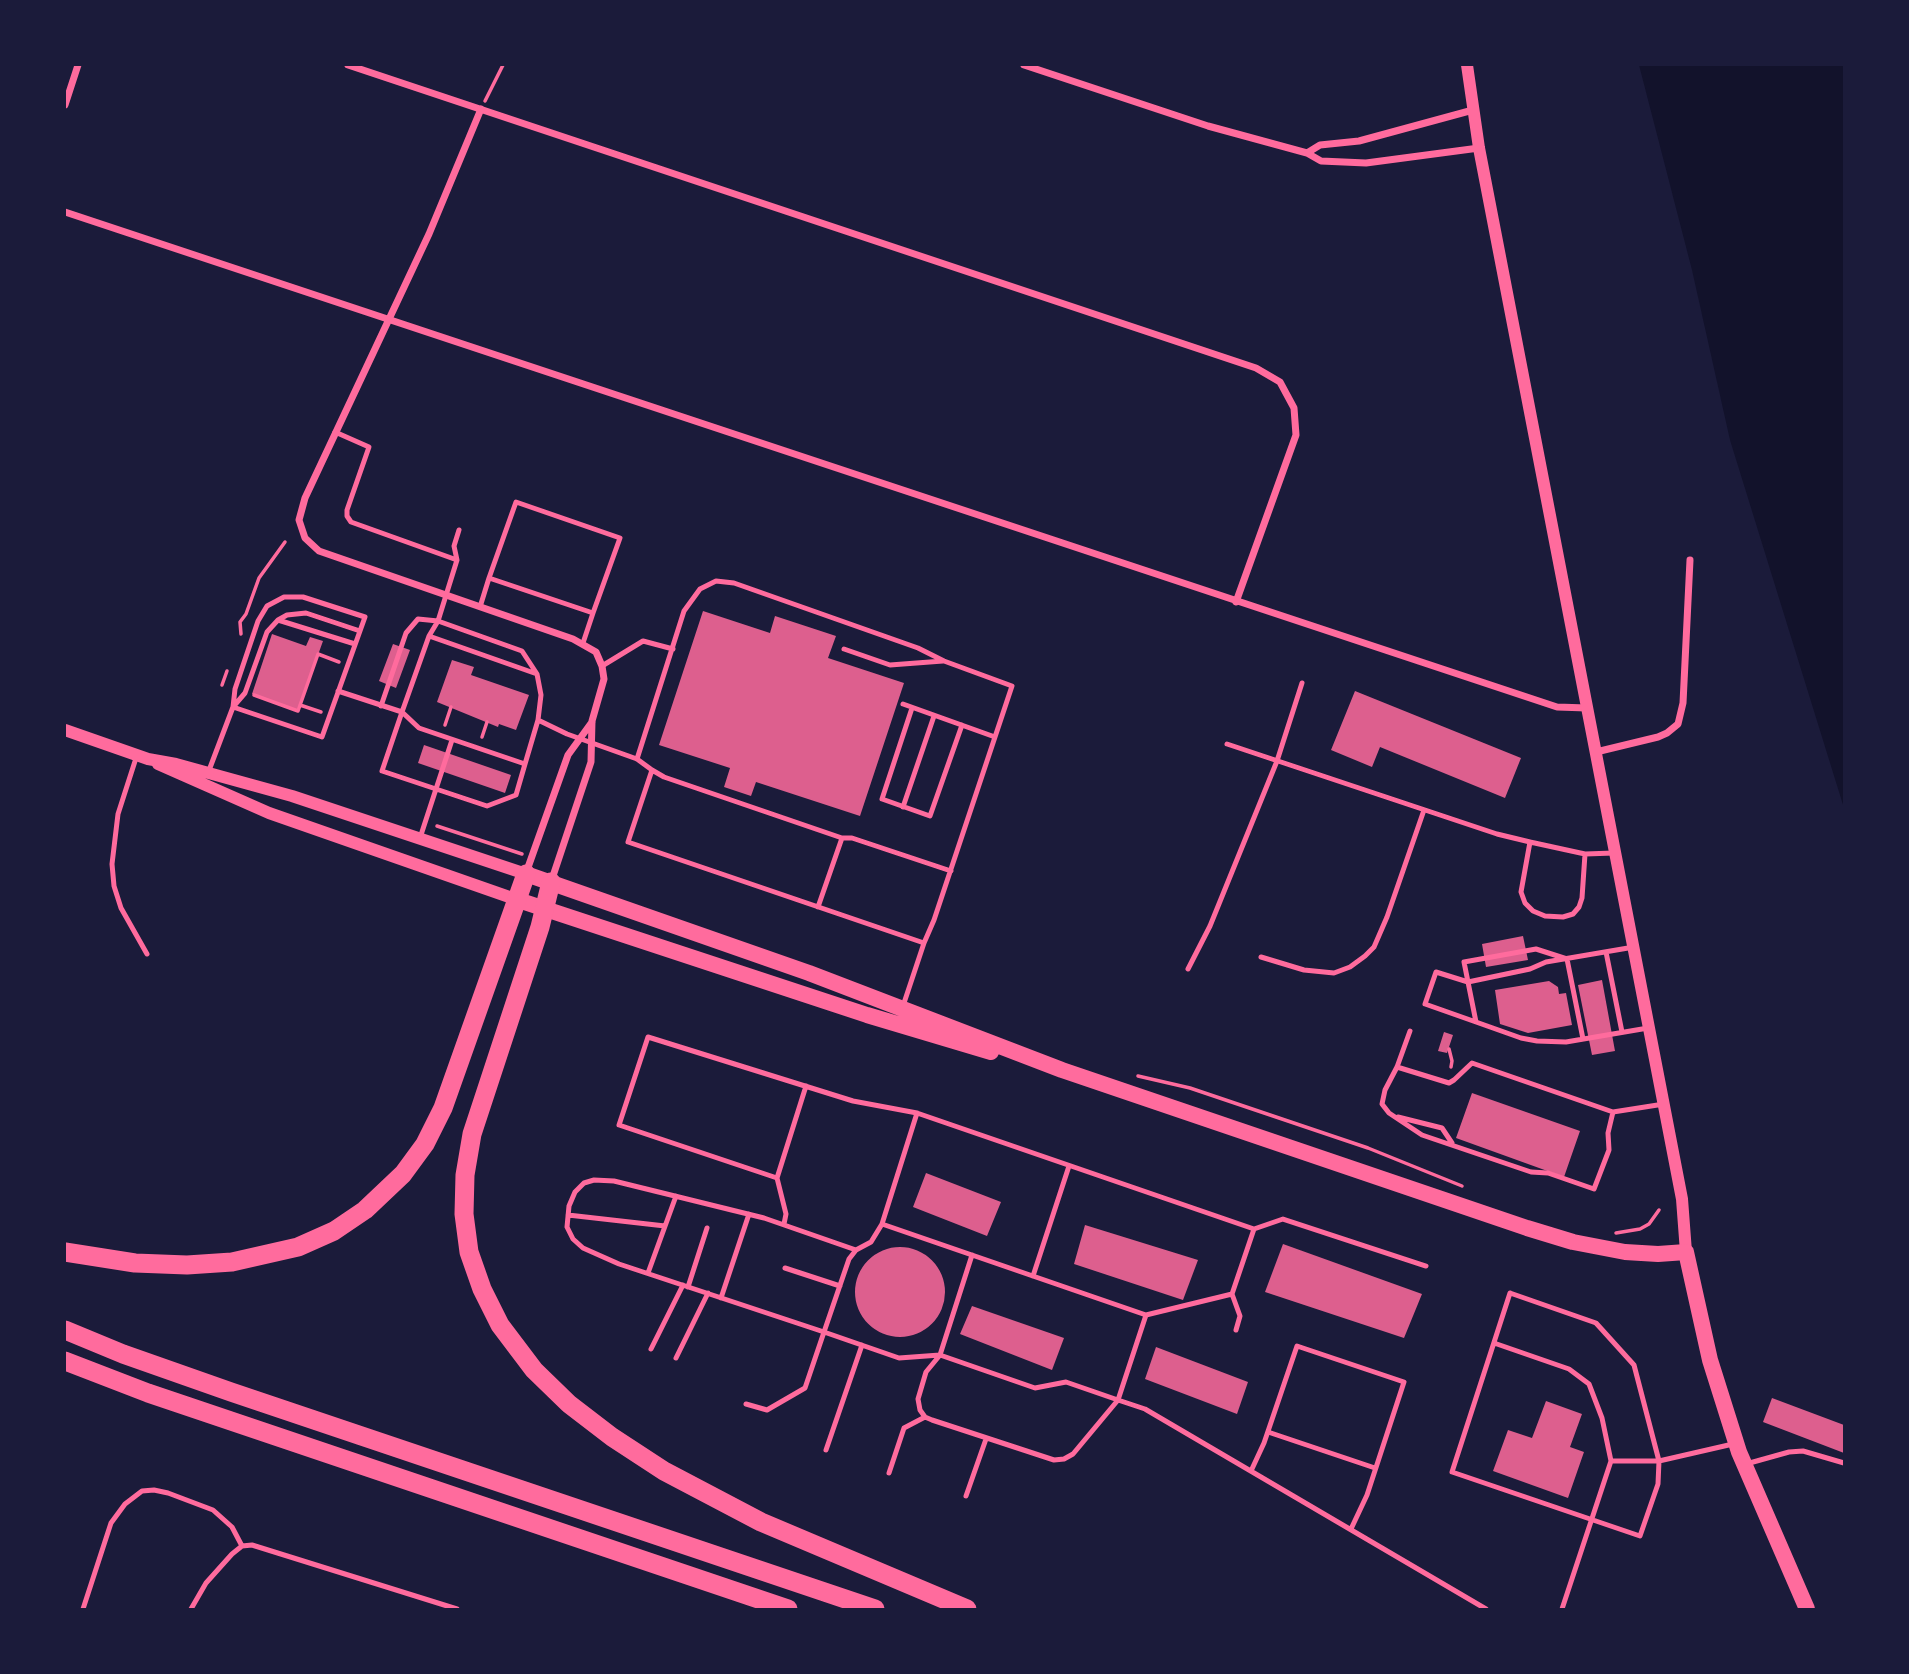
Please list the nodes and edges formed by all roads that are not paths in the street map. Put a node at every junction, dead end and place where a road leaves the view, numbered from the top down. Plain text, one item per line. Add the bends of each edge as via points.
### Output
1 (78, 65) edge
2 (348, 65) edge
3 (1024, 65) edge
4 (1467, 65) edge
5 (65, 105) edge
6 (481, 109) junction
7 (1473, 110) junction
8 (1479, 148) junction
9 (1307, 153) junction
10 (65, 212) edge
11 (387, 319) junction
12 (334, 432) junction
13 (459, 530) dead end
14 (457, 560) junction
15 (1690, 560) dead end
16 (489, 578) junction
17 (446, 595) junction
18 (1237, 603) junction
19 (480, 607) junction
20 (593, 613) junction
21 (278, 620) junction
22 (438, 621) junction
23 (360, 631) junction
24 (429, 636) junction
25 (583, 643) junction
26 (355, 644) junction
27 (673, 649) junction
28 (844, 649) dead end
29 (944, 661) junction
30 (602, 666) junction
31 (537, 674) junction
32 (1302, 683) dead end
33 (338, 691) junction
34 (903, 704) dead end
35 (233, 706) junction
36 (381, 706) junction
37 (912, 708) junction
38 (1587, 708) junction
39 (402, 712) junction
40 (934, 716) junction
41 (538, 720) junction
42 (592, 721) junction
43 (962, 725) junction
44 (65, 730) edge
45 (995, 737) junction
46 (580, 738) junction
47 (452, 740) junction
48 (592, 743) junction
49 (1227, 744) dead end
50 (1596, 752) junction
51 (142, 757) junction
52 (637, 759) junction
53 (1277, 761) junction
54 (525, 764) junction
55 (652, 769) junction
56 (208, 772) junction
57 (203, 785) junction
58 (436, 789) junction
59 (903, 807) junction
60 (1424, 810) junction
61 (420, 838) junction
62 (842, 838) junction
63 (1530, 842) junction
64 (1616, 852) junction
65 (1585, 854) junction
66 (951, 870) junction
67 (526, 874) junction
68 (551, 883) junction
69 (515, 899) junction
70 (818, 907) junction
71 (545, 909) junction
72 (924, 943) junction
73 (1634, 947) junction
74 (1606, 952) junction
75 (147, 954) dead end
76 (1261, 957) dead end
77 (1567, 959) junction
78 (1188, 969) dead end
79 (1468, 982) junction
80 (902, 1009) junction
81 (1476, 1022) junction
82 (1649, 1027) junction
83 (1410, 1031) dead end
84 (1622, 1032) junction
85 (1583, 1039) junction
86 (1397, 1067) junction
87 (1062, 1070) junction
88 (806, 1086) junction
89 (1664, 1104) junction
90 (1613, 1112) junction
91 (917, 1114) junction
92 (1395, 1116) junction
93 (1453, 1144) junction
94 (1069, 1166) junction
95 (777, 1178) junction
96 (676, 1196) junction
97 (749, 1214) junction
98 (568, 1215) junction
99 (784, 1224) junction
100 (882, 1224) junction
101 (665, 1226) junction
102 (706, 1228) dead end
103 (1254, 1229) junction
104 (856, 1250) junction
105 (65, 1252) edge
106 (1686, 1252) junction
107 (972, 1255) junction
108 (1426, 1266) dead end
109 (785, 1268) dead end
110 (648, 1273) junction
111 (1033, 1276) junction
112 (685, 1286) junction
113 (840, 1286) junction
114 (708, 1293) junction
115 (1232, 1294) junction
116 (721, 1298) junction
117 (1146, 1315) junction
118 (65, 1330) edge
119 (1236, 1330) dead end
120 (824, 1332) junction
121 (1494, 1343) junction
122 (862, 1345) junction
123 (651, 1349) dead end
124 (940, 1355) junction
125 (676, 1358) dead end
126 (65, 1361) edge
127 (1118, 1399) junction
128 (746, 1404) dead end
129 (925, 1417) junction
130 (1268, 1432) junction
131 (986, 1439) junction
132 (1736, 1444) junction
133 (826, 1450) dead end
134 (1611, 1461) junction
135 (1659, 1461) junction
136 (1844, 1463) edge
137 (1743, 1464) junction
138 (1376, 1468) junction
139 (1251, 1471) junction
140 (889, 1473) dead end
141 (966, 1496) dead end
142 (1591, 1519) junction
143 (1351, 1529) junction
144 (242, 1546) junction
145 (83, 1609) edge
146 (191, 1609) edge
147 (456, 1609) edge
148 (788, 1609) edge
149 (875, 1609) edge
150 (967, 1609) edge
151 (1486, 1609) edge
152 (1562, 1609) edge
153 (1807, 1609) edge

1 - 5 street
2 - 6 street
3 - 9 street via 1208,126
4 - 7 street
6 - 11 street via 429,234
6 - 18 street via 1256,368 1280,383 1294,408 1296,435
7 - 8 street
7 - 9 street via 1359,141 1320,145
8 - 9 street via 1366,163 1321,161
8 - 38 street
10 - 11 street
11 - 12 street
11 - 18 street
12 - 14 lane via 369,447 347,510 351,522
12 - 17 street via 300,508 305,538 319,551
13 - 14 lane via 454,546
14 - 17 lane
15 - 50 street via 1678,724 1658,737
16 - 19 lane
16 - 20 lane
16 - 20 lane via 516,502 620,538
17 - 19 street
17 - 22 lane
18 - 38 street via 1557,707
19 - 25 street
20 - 25 lane
21 - 23 lane via 306,613
21 - 26 lane
21 - 35 lane via 267,632 245,693
22 - 24 lane
22 - 31 lane via 522,651
22 - 36 lane via 418,619 409,628
23 - 26 lane
23 - 35 lane via 365,617 314,599 293,596 271,602 258,621
24 - 31 lane
24 - 39 lane
25 - 30 street via 596,652
26 - 33 lane
27 - 29 lane via 693,597 707,585 724,581 905,643
27 - 30 lane via 643,641
27 - 52 lane
28 - 29 lane via 890,665
29 - 45 lane via 1012,685
30 - 42 street via 604,679
31 - 41 lane via 541,695
32 - 53 lane
33 - 35 lane via 321,737
33 - 36 lane
34 - 37 lane
35 - 56 lane
36 - 39 lane
37 - 40 lane
37 - 59 lane via 882,799
38 - 50 street
39 - 47 lane via 419,728
39 - 58 lane via 382,771
40 - 43 lane
40 - 59 lane
41 - 46 lane
41 - 54 lane
42 - 46 street
42 - 48 street
43 - 45 lane
43 - 59 lane via 930,816
44 - 51 street
45 - 66 lane
46 - 48 lane
46 - 67 street via 568,755
47 - 54 lane
47 - 58 lane
48 - 52 lane
48 - 68 street via 591,762
49 - 53 lane
50 - 64 street
51 - 56 street
51 - 57 street
51 - 75 lane via 118,814 112,864 121,908
52 - 55 lane
53 - 60 lane
53 - 78 lane
54 - 58 lane via 516,795 487,806
55 - 62 lane
55 - 70 lane via 628,842
56 - 57 lane
56 - 61 street
57 - 69 street via 294,822
58 - 61 lane
60 - 63 lane
60 - 76 lane via 1387,917 1365,956 1334,973
61 - 67 street
62 - 66 lane
62 - 70 lane
63 - 65 lane
63 - 65 lane via 1521,892 1533,911 1545,916 1563,918 1579,907
64 - 65 lane
64 - 73 street
66 - 72 lane
67 - 68 main road
67 - 69 highway
68 - 71 highway
68 - 80 main road
69 - 71 main road
69 - 105 highway via 443,1108 403,1174 365,1210 298,1247 232,1262 135,1263
70 - 72 lane
71 - 87 main road via 945,1040
71 - 150 highway via 478,1114 465,1175 469,1252 500,1325 549,1385 588,1420 640,1456 761,1522
72 - 80 lane
73 - 74 lane
73 - 82 street
74 - 77 lane
74 - 84 lane
77 - 79 lane
77 - 79 lane via 1536,949 1464,962
77 - 85 lane
79 - 81 lane
79 - 81 lane via 1436,972 1425,1004
80 - 87 main road
81 - 85 lane via 1537,1041
82 - 84 lane
82 - 89 street
83 - 86 lane
84 - 85 lane
86 - 90 lane via 1449,1083 1472,1063
86 - 92 lane via 1382,1097 1385,1110
87 - 106 main road via 1552,1236 1625,1252
88 - 91 lane
88 - 95 lane
88 - 95 lane via 648,1037 619,1125
89 - 90 lane
89 - 106 street via 1682,1199
90 - 93 lane via 1609,1150 1594,1189
91 - 94 lane
91 - 100 lane
92 - 93 lane via 1422,1135
92 - 93 lane via 1442,1128
94 - 103 lane
94 - 111 lane
95 - 99 lane
96 - 97 lane
96 - 98 lane via 594,1180 575,1192
96 - 101 lane
97 - 99 lane
97 - 116 lane
98 - 101 lane
98 - 110 lane via 567,1227 583,1248
99 - 104 lane
100 - 104 lane via 871,1242
100 - 107 lane
101 - 110 lane
102 - 112 lane
103 - 108 lane via 1283,1219
103 - 115 lane
104 - 113 lane
106 - 132 main road via 1710,1360
107 - 111 lane
107 - 124 lane
109 - 113 lane
110 - 112 lane
111 - 117 lane
112 - 114 lane
112 - 123 lane
113 - 120 lane
114 - 116 lane
114 - 125 lane
115 - 117 lane
115 - 119 lane via 1240,1316
116 - 120 lane
117 - 127 lane
118 - 149 highway via 232,1392
120 - 122 lane
120 - 128 lane via 805,1388 767,1410
121 - 134 lane via 1569,1369 1589,1384
121 - 135 lane via 1510,1293 1596,1323 1634,1365
121 - 142 lane via 1452,1472
122 - 124 lane via 899,1358
122 - 133 lane
124 - 127 lane via 1035,1388 1066,1382
124 - 129 lane via 926,1372 918,1399
126 - 148 highway
127 - 131 lane via 1065,1459 1054,1461
127 - 139 lane via 1145,1409
129 - 131 lane
129 - 140 lane via 904,1428
130 - 138 lane
130 - 138 lane via 1297,1346 1404,1382
130 - 139 lane
131 - 141 lane
132 - 135 lane
132 - 137 main road
134 - 135 lane
134 - 142 lane
135 - 142 lane via 1658,1484 1640,1536
136 - 137 lane via 1802,1451
137 - 153 main road
138 - 143 lane
139 - 143 lane
142 - 152 lane
143 - 151 lane
144 - 145 lane via 232,1527 213,1510 167,1493 142,1491 124,1504 111,1523
144 - 146 lane via 206,1583
144 - 147 lane via 252,1545

